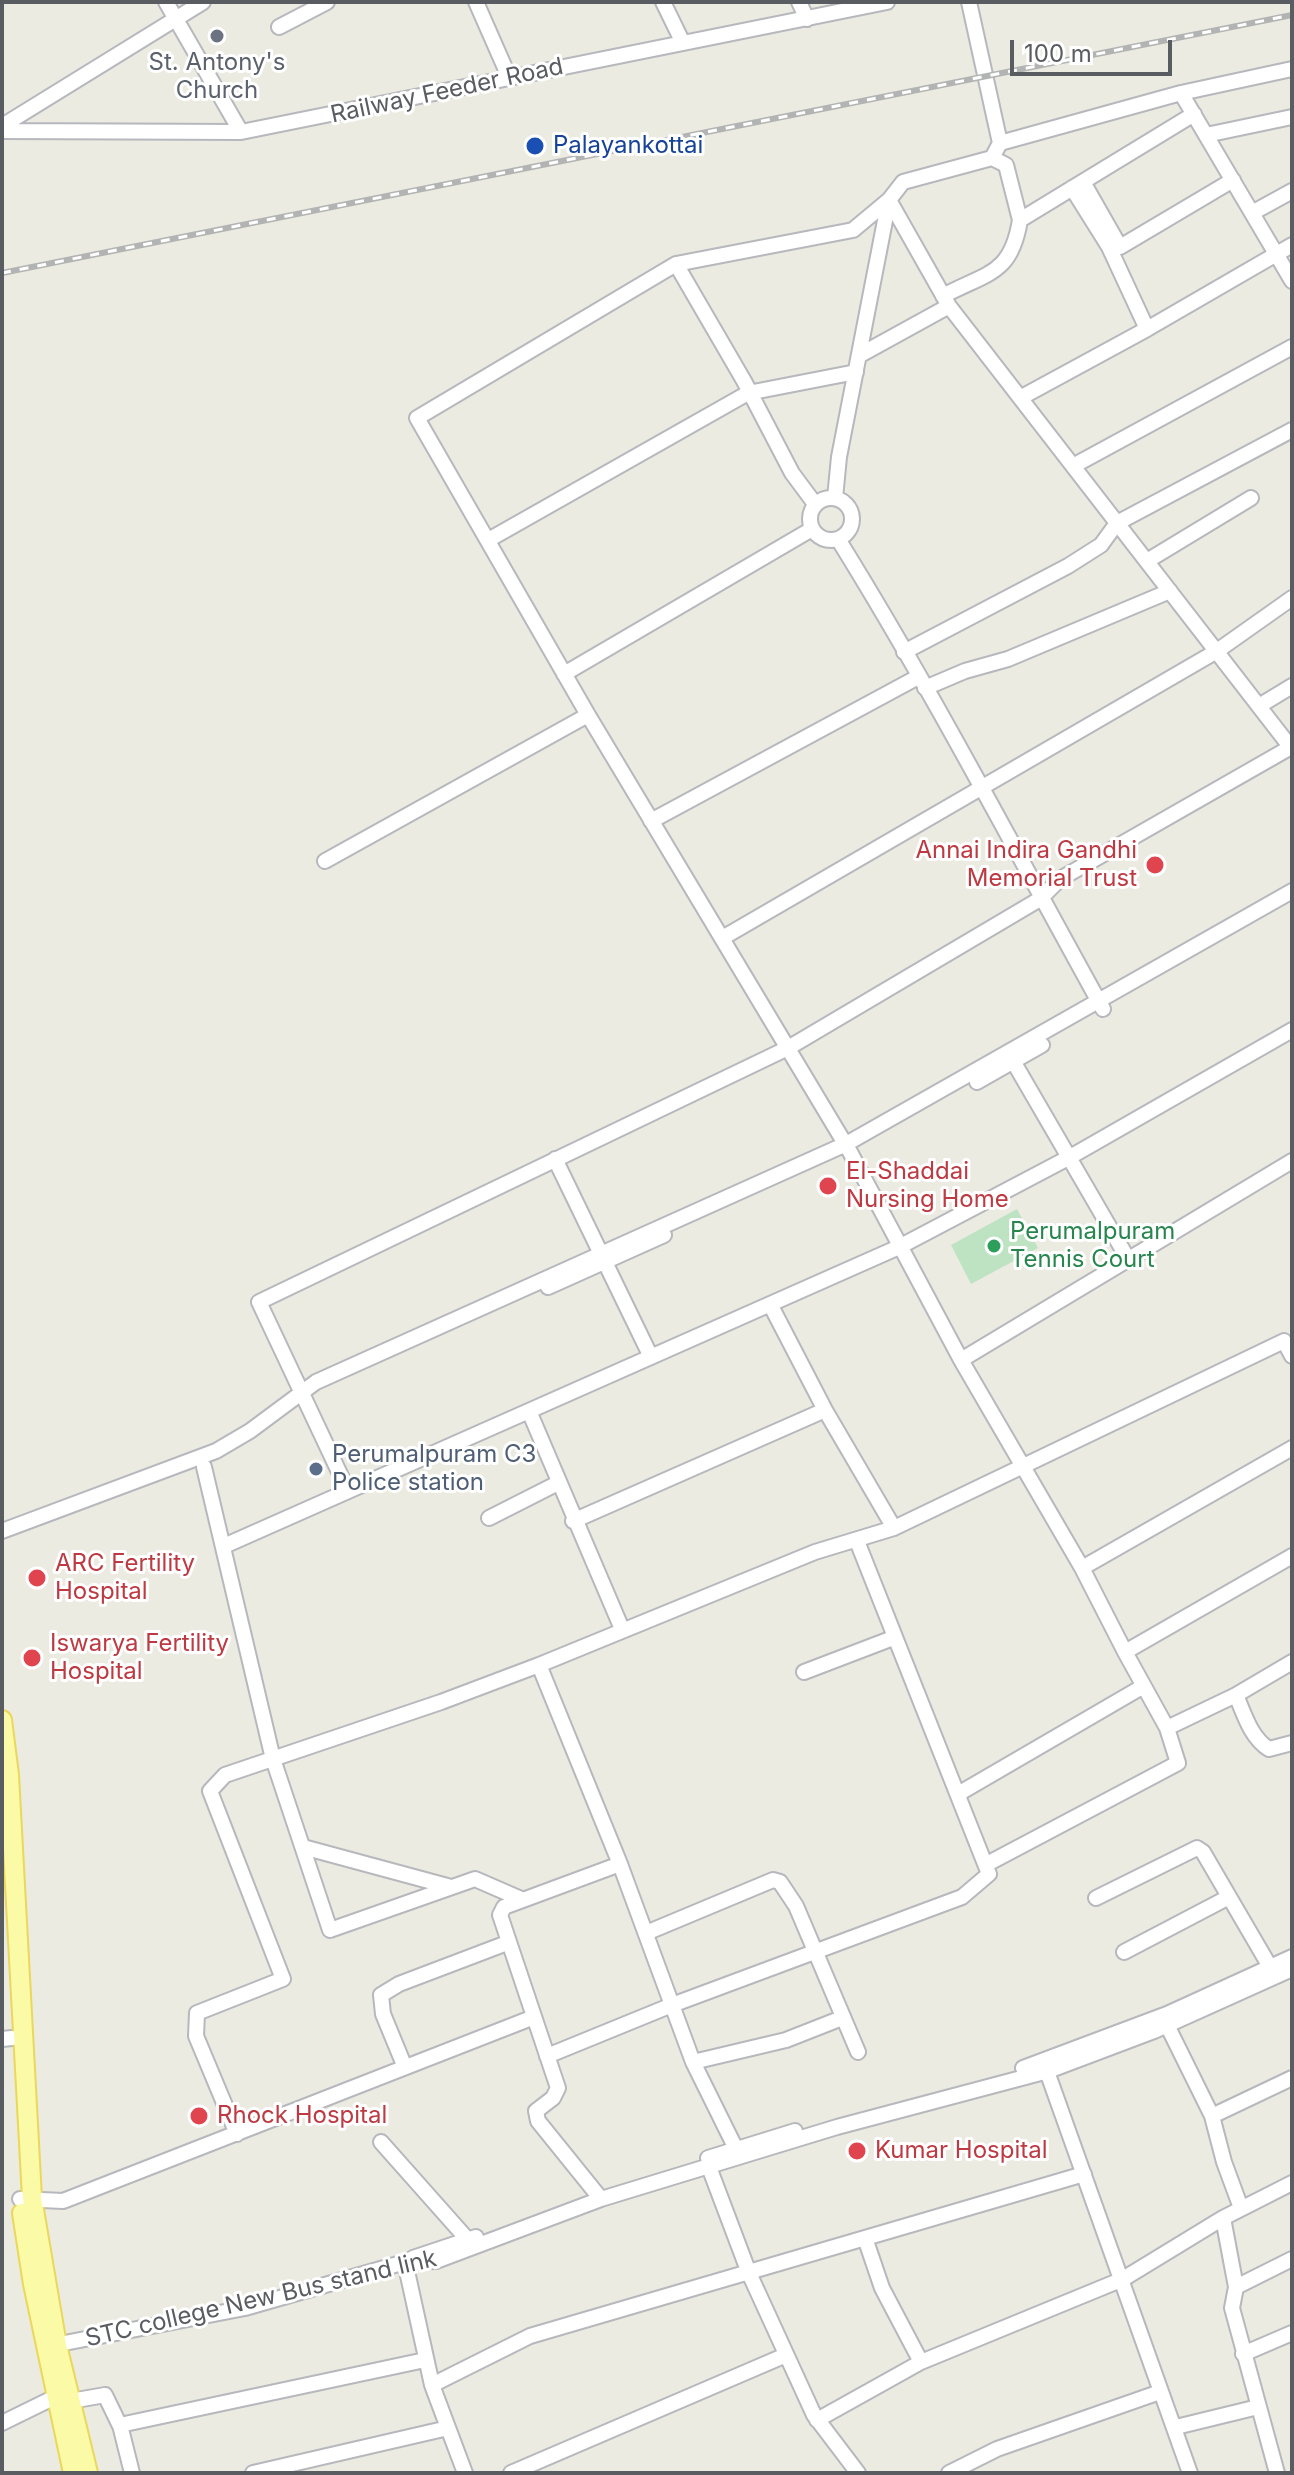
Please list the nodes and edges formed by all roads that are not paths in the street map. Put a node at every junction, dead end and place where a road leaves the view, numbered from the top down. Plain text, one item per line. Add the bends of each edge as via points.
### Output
1 (166, 2) edge
2 (203, 2) edge
3 (327, 2) edge
4 (476, 2) edge
5 (663, 2) edge
6 (799, 2) edge
7 (887, 2) edge
8 (969, 2) edge
9 (175, 18) junction
10 (807, 19) junction
11 (279, 27) dead end
12 (683, 43) junction
13 (1292, 69) edge
14 (509, 77) junction
15 (1181, 93) junction
16 (1194, 114) junction
17 (1292, 117) edge
18 (2, 128) edge
19 (241, 132) junction
20 (1206, 135) junction
21 (1000, 143) junction
22 (992, 158) junction
23 (1233, 180) junction
24 (1078, 185) junction
25 (1292, 191) edge
26 (889, 200) junction
27 (1252, 213) junction
28 (1020, 220) junction
29 (1292, 245) edge
30 (1277, 255) junction
31 (676, 264) junction
32 (1292, 281) edge
33 (946, 301) junction
34 (1147, 329) junction
35 (1292, 347) edge
36 (860, 355) junction
37 (856, 372) junction
38 (748, 393) junction
39 (1020, 398) junction
40 (1290, 435) edge
41 (1073, 466) junction
42 (835, 498) junction
43 (1251, 498) dead end
44 (815, 504) junction
45 (1117, 523) junction
46 (812, 529) junction
47 (490, 539) junction
48 (838, 539) junction
49 (1147, 561) junction
50 (1170, 591) junction
51 (1292, 598) edge
52 (1217, 651) junction
53 (904, 652) junction
54 (564, 674) junction
55 (922, 682) junction
56 (1292, 686) edge
57 (1259, 706) junction
58 (588, 715) junction
59 (1292, 748) edge
60 (982, 787) junction
61 (651, 821) junction
62 (325, 861) dead end
63 (1292, 891) edge
64 (1040, 899) junction
65 (1292, 900) edge
66 (724, 937) junction
67 (1101, 1006) junction
68 (1292, 1030) edge
69 (788, 1048) junction
70 (1013, 1061) junction
71 (848, 1148) junction
72 (1070, 1157) junction
73 (555, 1159) junction
74 (1291, 1165) edge
75 (899, 1247) junction
76 (602, 1258) junction
77 (1128, 1259) junction
78 (770, 1304) junction
79 (1288, 1338) edge
80 (1292, 1356) edge
81 (651, 1357) junction
82 (961, 1360) junction
83 (301, 1397) junction
84 (825, 1410) junction
85 (529, 1411) junction
86 (1292, 1448) edge
87 (1022, 1464) junction
88 (204, 1467) junction
89 (558, 1483) junction
90 (348, 1491) junction
91 (489, 1518) dead end
92 (573, 1521) junction
93 (894, 1528) junction
94 (2, 1531) edge
95 (2, 1539) edge
96 (857, 1541) junction
97 (224, 1546) junction
98 (1288, 1558) edge
99 (1082, 1568) junction
100 (1292, 1576) edge
101 (622, 1629) junction
102 (893, 1638) junction
103 (1125, 1652) junction
104 (1292, 1662) edge
105 (539, 1665) junction
106 (804, 1672) dead end
107 (1142, 1687) junction
108 (1236, 1695) junction
109 (2, 1720) edge
110 (1167, 1728) junction
111 (1292, 1743) edge
112 (273, 1759) junction
113 (958, 1794) junction
114 (2, 1847) edge
115 (303, 1847) junction
116 (620, 1864) junction
117 (987, 1864) junction
118 (451, 1887) junction
119 (1229, 1897) junction
120 (1096, 1898) dead end
121 (521, 1899) junction
122 (646, 1933) junction
123 (507, 1943) junction
124 (816, 1952) junction
125 (1124, 1952) dead end
126 (1292, 1957) edge
127 (1270, 1967) junction
128 (1292, 1969) edge
129 (672, 2005) junction
130 (1156, 2010) dead end
131 (534, 2017) junction
132 (842, 2018) junction
133 (1167, 2025) junction
134 (7, 2038) edge
135 (858, 2052) dead end
136 (547, 2056) junction
137 (693, 2062) junction
138 (404, 2065) junction
139 (1046, 2066) junction
140 (1292, 2078) edge
141 (1212, 2116) junction
142 (237, 2134) junction
143 (381, 2142) dead end
144 (739, 2154) junction
145 (709, 2167) junction
146 (1084, 2174) junction
147 (1292, 2183) edge
148 (598, 2195) junction
149 (26, 2198) junction
150 (1241, 2208) junction
151 (1223, 2218) junction
152 (865, 2238) junction
153 (468, 2240) junction
154 (1292, 2259) edge
155 (405, 2262) junction
156 (749, 2273) junction
157 (1123, 2279) junction
158 (1236, 2287) junction
159 (1292, 2333) edge
160 (51, 2346) junction
161 (1243, 2354) junction
162 (786, 2355) junction
163 (425, 2360) junction
164 (921, 2362) junction
165 (432, 2385) junction
166 (1160, 2392) junction
167 (63, 2399) junction
168 (1258, 2407) junction
169 (817, 2420) junction
170 (2, 2423) edge
171 (120, 2426) junction
172 (1176, 2427) junction
173 (448, 2428) junction
174 (73, 2473) edge
175 (88, 2473) edge
176 (132, 2473) edge
177 (253, 2473) edge
178 (465, 2473) edge
179 (511, 2473) edge
180 (858, 2473) edge
181 (949, 2473) edge
182 (1190, 2473) edge
183 (1277, 2473) edge

1 - 9 street
2 - 9 street
3 - 11 street
4 - 14 street
5 - 12 street
6 - 10 street
7 - 10 street, Railway Feeder Road
8 - 21 street
9 - 18 street
9 - 19 street
10 - 12 street, Railway Feeder Road
12 - 14 street, Railway Feeder Road
13 - 15 street
14 - 19 street, Railway Feeder Road
15 - 16 street
15 - 21 street
16 - 20 street
16 - 24 street
17 - 20 street
18 - 19 street, Railway Feeder Road
20 - 23 street
21 - 22 street
22 - 26 street via 903,182
22 - 28 street via 1006,165
23 - 24 street via 1120,247
23 - 27 street
24 - 28 street
24 - 34 street
25 - 27 street
26 - 31 street via 853,230
26 - 33 street
26 - 36 street
27 - 30 street
28 - 33 street via 1007,263
29 - 30 street
30 - 32 street
30 - 34 street
31 - 38 street
31 - 47 street via 417,418
33 - 36 street
33 - 39 street
34 - 39 street
35 - 41 street
36 - 37 street
37 - 38 street
37 - 42 street
38 - 44 street
38 - 47 street
39 - 41 street
40 - 45 street
41 - 45 street
42 - 44 street
42 - 48 street via 849,508 852,520
43 - 49 street
44 - 46 street via 809,517
45 - 49 street
45 - 53 street via 1101,545 1068,566
46 - 48 street via 826,540
46 - 54 street
47 - 54 street
48 - 53 street
49 - 50 street
50 - 52 street
50 - 55 street via 1008,659
51 - 52 street
52 - 57 street
52 - 60 street
53 - 55 street
54 - 58 street
55 - 60 street
55 - 61 street
56 - 57 street
57 - 59 street
58 - 61 street
58 - 62 street
59 - 64 street via 1060,879
60 - 64 street
60 - 66 street
61 - 66 street
63 - 67 street
64 - 67 street
64 - 69 street
65 - 67 street
66 - 69 street
67 - 70 street
67 - 71 street
68 - 72 street
69 - 71 street
69 - 73 street
70 - 71 street
70 - 72 street
71 - 75 street
71 - 76 street
72 - 75 street
72 - 77 street
73 - 76 street
73 - 83 street via 259,1302
74 - 77 street
75 - 78 street
75 - 82 street
76 - 81 street
76 - 83 street
77 - 82 street
78 - 81 street
78 - 84 street
79 - 80 street
79 - 87 street
81 - 85 street
82 - 87 street
83 - 88 street via 256,1439
83 - 90 street
83 - 94 street via 216,1451
84 - 92 street
84 - 93 street
85 - 89 street
85 - 90 street
86 - 99 street
87 - 93 street
87 - 99 street
88 - 95 street
88 - 97 street
89 - 91 street
89 - 92 street
90 - 97 street
92 - 101 street
93 - 96 street
96 - 101 street via 815,1552
96 - 102 street
97 - 112 street
98 - 100 street
98 - 103 street
99 - 103 street
101 - 105 street
102 - 106 street
102 - 113 street
103 - 107 street
104 - 108 street
105 - 112 street
105 - 116 street
107 - 110 street
107 - 113 street
108 - 110 street
108 - 111 street via 1263,1746
109 - 149 main road via 10,1791
110 - 117 street via 1178,1763
112 - 115 street
112 - 142 street via 225,1775 210,1791 283,1979 197,2013 196,2036
113 - 117 street
114 - 134 main road
115 - 118 street
115 - 118 street via 330,1930
116 - 121 street
116 - 122 street
117 - 124 street via 989,1874 962,1897
118 - 121 street via 475,1879
119 - 120 street via 1197,1848
119 - 125 street
119 - 127 street
121 - 123 street via 501,1909
122 - 124 street via 773,1880 787,1889
122 - 129 street
123 - 131 street
123 - 138 street via 381,1995 383,2014
124 - 129 street
124 - 132 street
126 - 127 street
127 - 128 street, STC college New Bus stand link
127 - 130 street
127 - 133 street, STC college New Bus stand link
127 - 139 street
129 - 136 street
129 - 137 street
131 - 136 street
131 - 138 street
132 - 135 street
132 - 137 street via 786,2040
133 - 139 street, STC college New Bus stand link
133 - 141 street
134 - 149 main road
136 - 148 street via 558,2088 536,2111 538,2121
137 - 144 street
138 - 142 street
139 - 144 street, STC college New Bus stand link
139 - 146 street
140 - 141 street
141 - 150 street
142 - 149 street via 63,2201
143 - 153 street
144 - 145 street, STC college New Bus stand link
144 - 148 street
145 - 148 street, STC college New Bus stand link
145 - 156 street
146 - 152 street
146 - 157 street
147 - 150 street
148 - 153 street
148 - 155 street, STC college New Bus stand link via 436,2261
149 - 160 main road
150 - 151 street
151 - 157 street
151 - 158 street
152 - 156 street
152 - 164 street via 882,2288
153 - 155 street
154 - 158 street
155 - 160 street, STC college New Bus stand link via 245,2308
155 - 163 street
156 - 162 street
156 - 165 street via 530,2336
157 - 164 street
157 - 166 street
158 - 161 street via 1232,2308
159 - 161 street
160 - 167 main road
161 - 168 street
162 - 169 street
162 - 179 street
163 - 165 street
163 - 171 street
164 - 169 street
165 - 173 street
166 - 172 street
166 - 181 street via 997,2449
167 - 170 street
167 - 171 street via 105,2395
167 - 174 main road
167 - 175 main road
168 - 172 street
168 - 183 street
169 - 180 street
171 - 176 street
172 - 182 street
173 - 177 street
173 - 178 street

